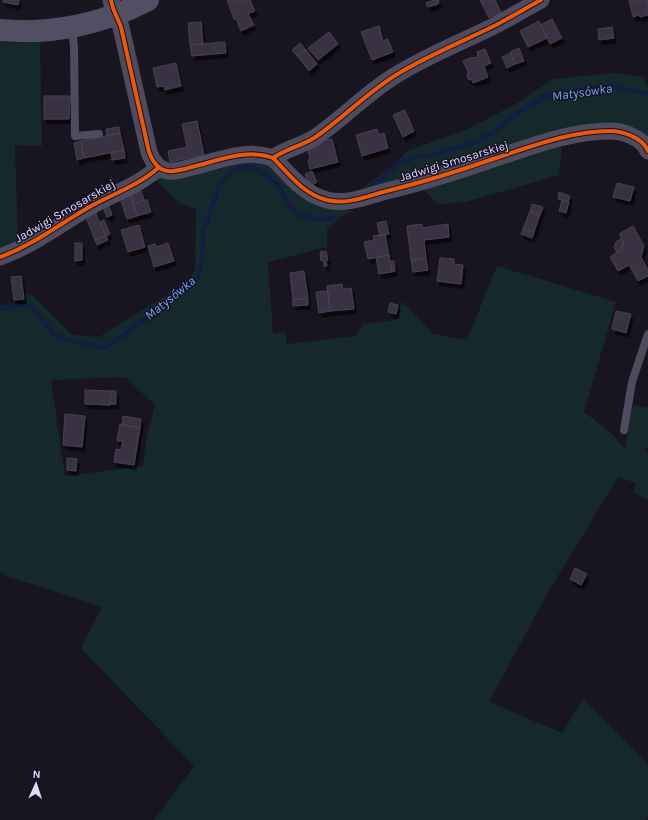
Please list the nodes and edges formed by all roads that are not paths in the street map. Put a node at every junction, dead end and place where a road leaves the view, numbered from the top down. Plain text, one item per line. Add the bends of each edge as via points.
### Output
1 (148, 0) edge
2 (541, 0) edge
3 (113, 7) edge
4 (72, 27) junction
5 (0, 30) edge
6 (100, 134) dead end
7 (648, 151) edge
8 (273, 158) junction
9 (159, 167) junction
10 (0, 257) edge
11 (648, 334) edge
12 (624, 430) dead end

1 - 3 street
2 - 8 street via 400,72 373,90 312,139 282,151
3 - 4 street via 86,24
3 - 9 street via 121,28 149,152
4 - 5 street via 28,32
4 - 6 lane via 75,136
7 - 8 street, Jadwigi Smosarskiej via 638,139 624,132 592,132 538,144 430,180 342,201 328,201 306,191
8 - 9 street via 256,153 176,170 167,171
9 - 10 street, Jadwigi Smosarskiej via 150,175 92,205 25,246
11 - 12 lane via 632,382

